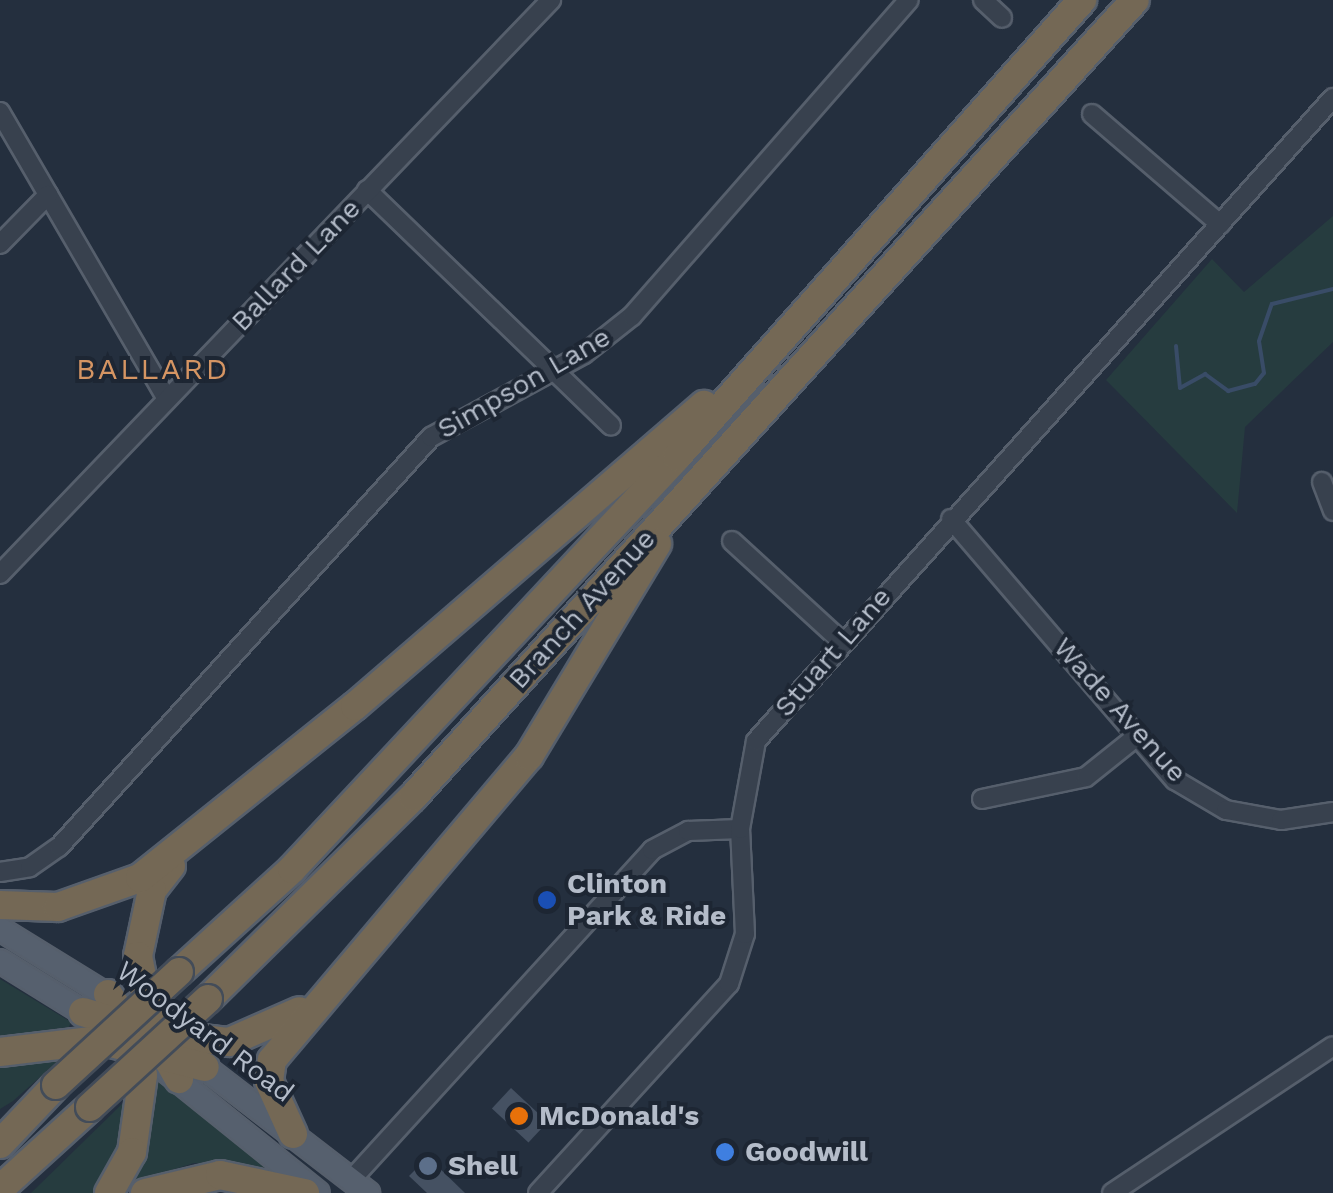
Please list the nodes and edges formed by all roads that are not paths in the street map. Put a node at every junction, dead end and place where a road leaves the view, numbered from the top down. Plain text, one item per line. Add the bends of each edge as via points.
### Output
1 (552, 0) edge
2 (909, 0) edge
3 (983, 0) edge
4 (1082, 0) edge
5 (1135, 0) edge
6 (1002, 18) dead end
7 (1333, 98) edge
8 (0, 112) edge
9 (1092, 114) dead end
10 (367, 190) junction
11 (48, 194) junction
12 (1220, 224) junction
13 (0, 244) edge
14 (823, 288) junction
15 (552, 369) junction
16 (167, 399) junction
17 (611, 426) dead end
18 (734, 444) junction
19 (1322, 482) dead end
20 (1333, 510) edge
21 (950, 519) junction
22 (732, 542) dead end
23 (0, 574) edge
24 (840, 640) junction
25 (1136, 737) junction
26 (982, 800) dead end
27 (1333, 812) edge
28 (740, 829) junction
29 (193, 837) junction
30 (0, 872) edge
31 (0, 905) edge
32 (0, 929) edge
33 (0, 962) edge
34 (339, 978) junction
35 (108, 994) joint
36 (83, 1012) joint
37 (146, 1039) junction
38 (1333, 1046) edge
39 (0, 1052) edge
40 (205, 1067) joint
41 (179, 1079) joint
42 (293, 1134) junction
43 (0, 1144) edge
44 (360, 1186) edge
45 (0, 1188) edge
46 (109, 1193) edge
47 (145, 1193) edge
48 (305, 1193) edge
49 (318, 1193) edge
50 (538, 1193) edge
51 (1112, 1193) edge

1 - 10 street, Ballard Lane
2 - 15 street, Simpson Lane via 674,274 602,341
3 - 6 street
4 - 14 highway, Branch Avenue
5 - 18 highway, Branch Avenue
7 - 12 street, Stuart Lane
8 - 11 street
9 - 12 street
10 - 15 street
10 - 16 street, Ballard Lane
11 - 13 street
11 - 16 street
12 - 21 street, Stuart Lane
14 - 29 highway via 524,563
14 - 43 highway, Branch Avenue, bridge via 292,870
15 - 17 street
15 - 30 street, Simpson Lane via 447,424 420,447 59,847 30,867
16 - 23 street, Ballard Lane
18 - 34 highway via 660,539 529,756
18 - 45 highway, Branch Avenue, bridge via 413,797 208,999
19 - 20 street
21 - 24 street, Stuart Lane
21 - 25 street, Wade Avenue
22 - 24 street
24 - 28 street, Stuart Lane via 756,741
25 - 26 street via 1086,777
25 - 27 street, Wade Avenue via 1175,780 1226,810 1281,820
28 - 44 street via 688,831 652,850
28 - 50 street, Stuart Lane via 745,934 729,984
29 - 31 highway via 118,891 58,907
29 - 37 highway via 152,890 142,920
32 - 35 main road, Woodyard Road
33 - 36 main road, Woodyard Road
34 - 37 highway via 290,1019 244,1039
34 - 42 highway via 269,1070
35 - 37 highway
36 - 37 highway
37 - 39 highway via 75,1039
37 - 40 highway
37 - 41 highway
37 - 46 highway via 138,1131
38 - 51 street
40 - 42 main road, Woodyard Road
41 - 49 main road, Woodyard Road
42 - 44 main road, Woodyard Road
47 - 48 highway via 220,1175

